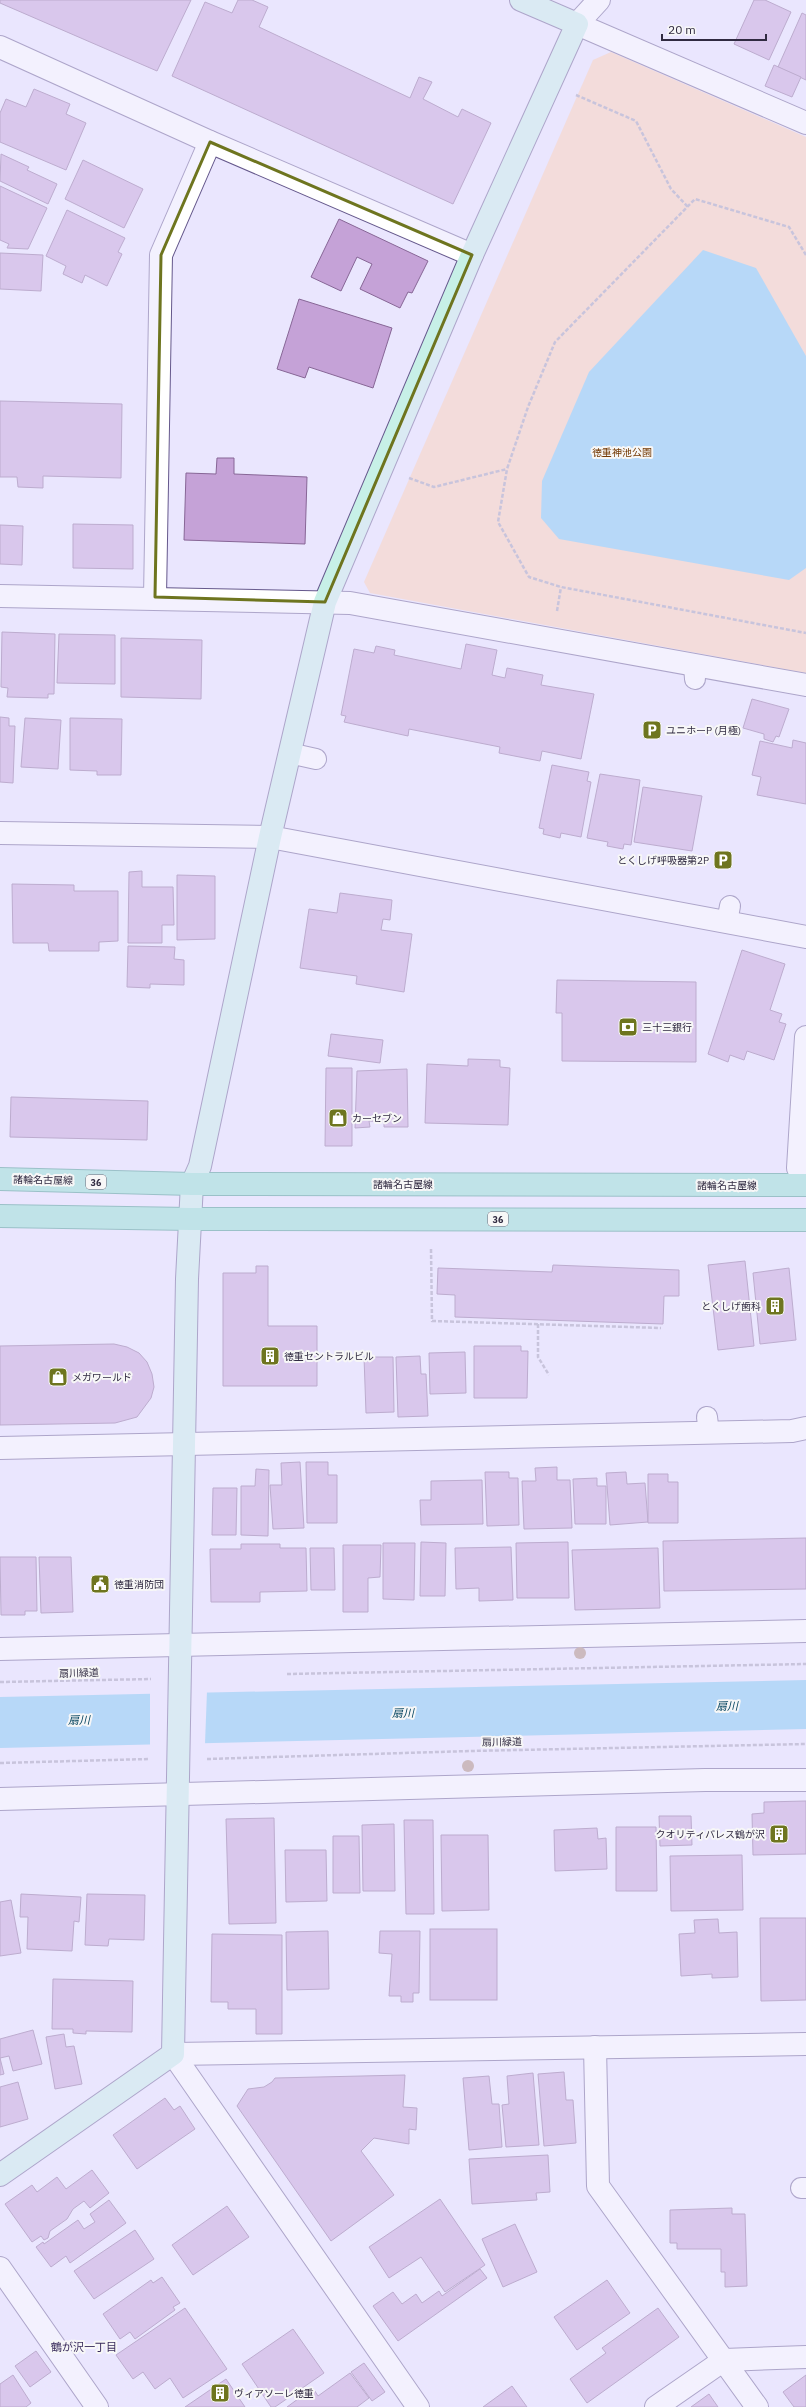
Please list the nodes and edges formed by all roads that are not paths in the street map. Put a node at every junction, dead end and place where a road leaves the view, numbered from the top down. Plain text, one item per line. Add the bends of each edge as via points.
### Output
1 (521, 0) edge
2 (599, 0) edge
3 (577, 24) junction
4 (0, 47) edge
5 (806, 123) edge
6 (210, 142) junction
7 (472, 255) junction
8 (0, 596) edge
9 (155, 598) junction
10 (325, 602) junction
11 (806, 685) edge
12 (289, 754) junction
13 (316, 759) dead end
14 (0, 833) edge
15 (270, 837) junction
16 (806, 937) edge
17 (806, 1037) edge
18 (0, 1179) edge
19 (192, 1184) junction
20 (806, 1184) edge
21 (0, 1216) edge
22 (190, 1219) junction
23 (806, 1220) edge
24 (806, 1428) edge
25 (184, 1442) junction
26 (0, 1448) edge
27 (806, 1631) edge
28 (181, 1646) junction
29 (0, 1649) edge
30 (806, 1780) edge
31 (178, 1794) junction
32 (0, 1799) edge
33 (806, 2044) edge
34 (595, 2047) junction
35 (173, 2054) junction
36 (0, 2176) edge
37 (0, 2268) edge
38 (806, 2357) edge
39 (724, 2360) junction
40 (97, 2407) edge
41 (418, 2407) edge
42 (656, 2407) edge
43 (756, 2407) edge

1 - 3 street
2 - 3 street
3 - 5 street
3 - 7 street
4 - 6 street
6 - 7 street
6 - 9 street via 161,255
7 - 10 street
8 - 9 street
9 - 10 street
10 - 11 street via 369,606 694,672
10 - 12 street
12 - 13 lane
12 - 15 street
14 - 15 street
15 - 16 street via 728,914
15 - 19 street via 200,1166
17 - 20 street via 798,1168
18 - 19 main road, 諸輪名古屋線 / 36
19 - 20 main road, 諸輪名古屋線 / 36
19 - 22 street
21 - 22 main road, 36
22 - 23 main road, 36
22 - 25 street
24 - 25 street via 792,1431 708,1425
25 - 26 street
25 - 28 street
27 - 28 street
28 - 29 street
28 - 31 street
30 - 31 street via 705,1780
31 - 32 street
31 - 35 street
33 - 34 street
34 - 35 street
34 - 39 street via 598,2186
35 - 36 street
35 - 41 street
37 - 40 street
38 - 39 street
39 - 42 street
39 - 43 street

